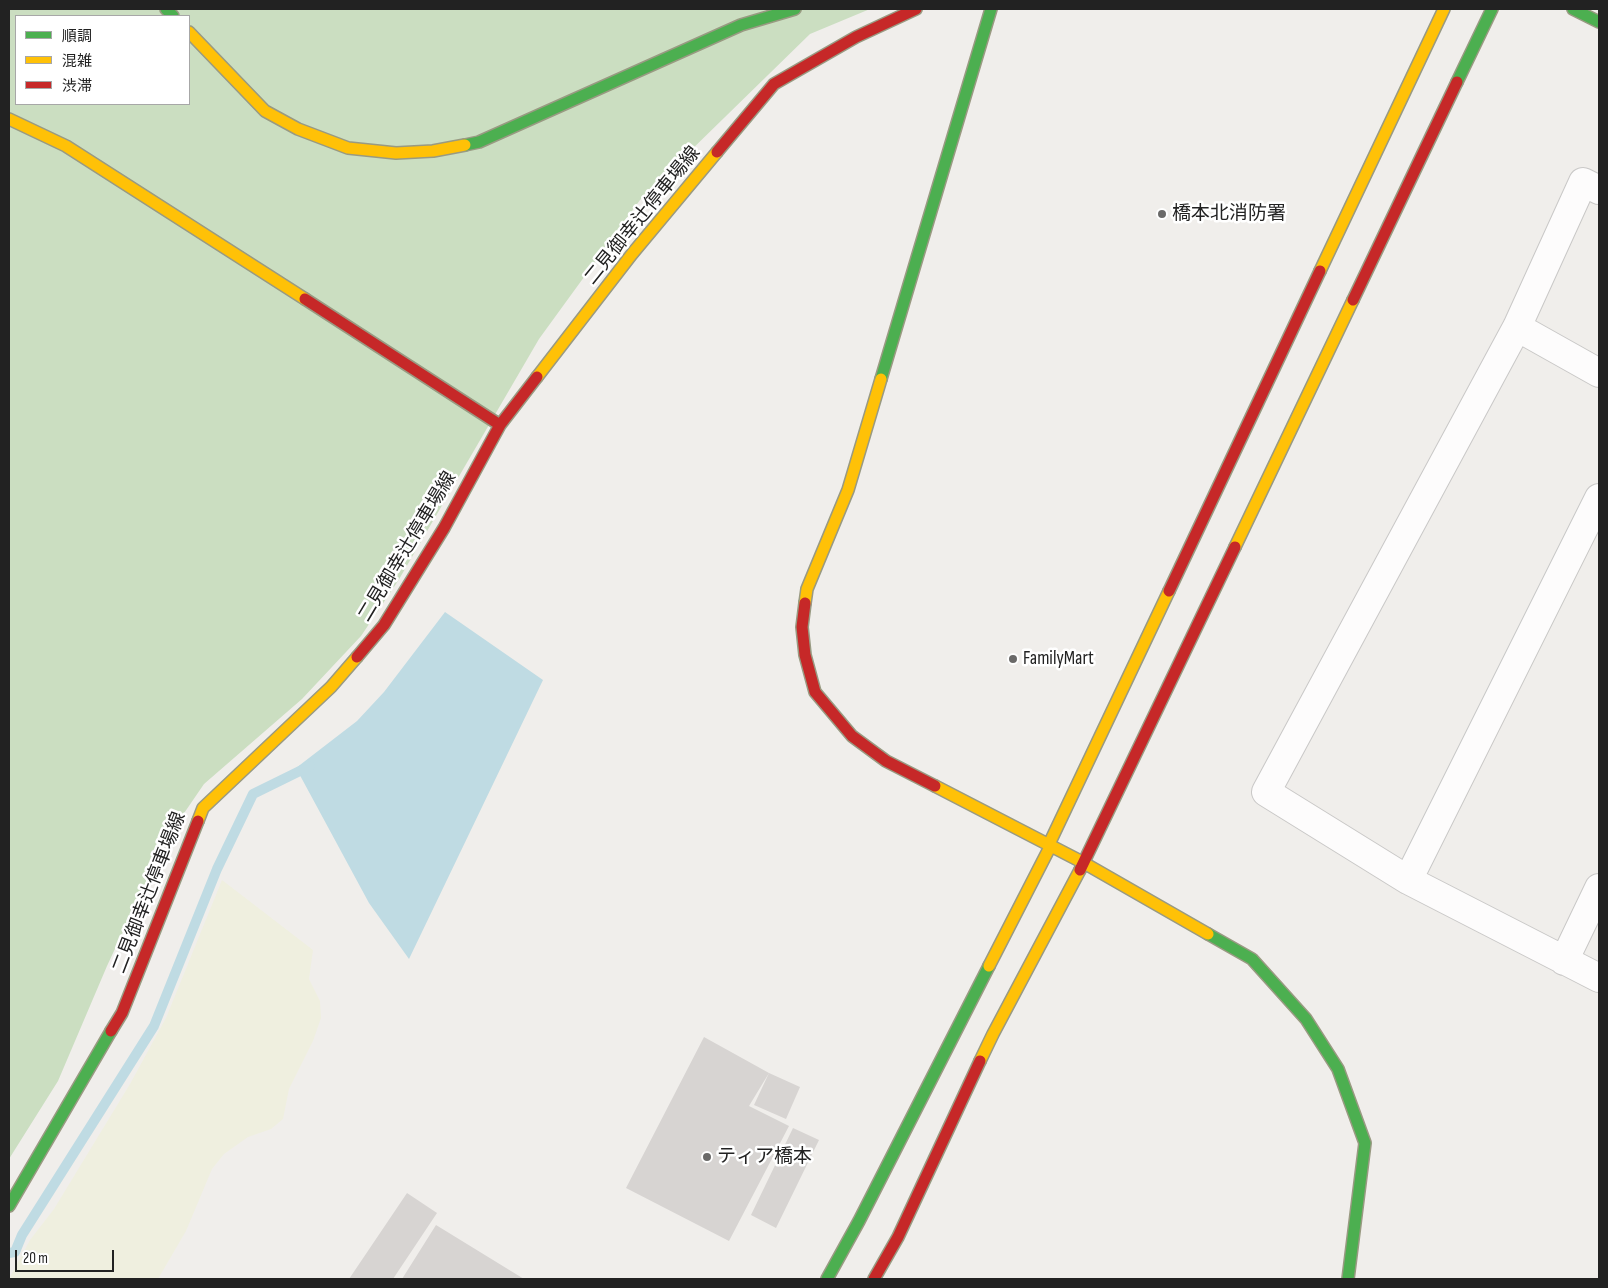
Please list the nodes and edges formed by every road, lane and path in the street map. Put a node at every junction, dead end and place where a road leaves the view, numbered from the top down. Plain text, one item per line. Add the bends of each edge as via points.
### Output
1 (795, 9) edge
2 (916, 9) edge
3 (991, 9) edge
4 (1444, 9) edge
5 (1492, 9) edge
6 (1573, 9) edge
7 (1599, 22) edge
8 (190, 33) edge
9 (9, 119) edge
10 (1599, 190) edge
11 (1517, 326) junction
12 (1599, 373) edge
13 (500, 425) junction
14 (1599, 498) edge
15 (1050, 847) junction
16 (1084, 864) junction
17 (1408, 880) junction
18 (1599, 888) edge
19 (1564, 961) junction
20 (1599, 978) edge
21 (9, 1206) edge
22 (827, 1279) edge
23 (874, 1279) edge
24 (1348, 1279) edge

1 - 8 street via 741,25 479,142 433,151 396,153 348,148 298,129 265,111
2 - 13 street, 二見御幸辻停車場線 via 856,37 774,84 632,254
3 - 15 street via 848,490 807,589 802,627 814,692 852,736 886,761
4 - 15 street
5 - 16 street
6 - 7 street
9 - 13 street via 66,146
10 - 11 street via 1583,182
11 - 12 street
11 - 17 street via 1266,792
13 - 21 street, 二見御幸辻停車場線 via 444,528 384,625 331,687 202,808 122,1013
14 - 17 street
15 - 16 street
15 - 22 street
16 - 23 street via 993,1034 898,1236
16 - 24 street via 1252,959 1306,1020 1338,1069 1365,1143
17 - 19 street
18 - 19 street
19 - 20 street

